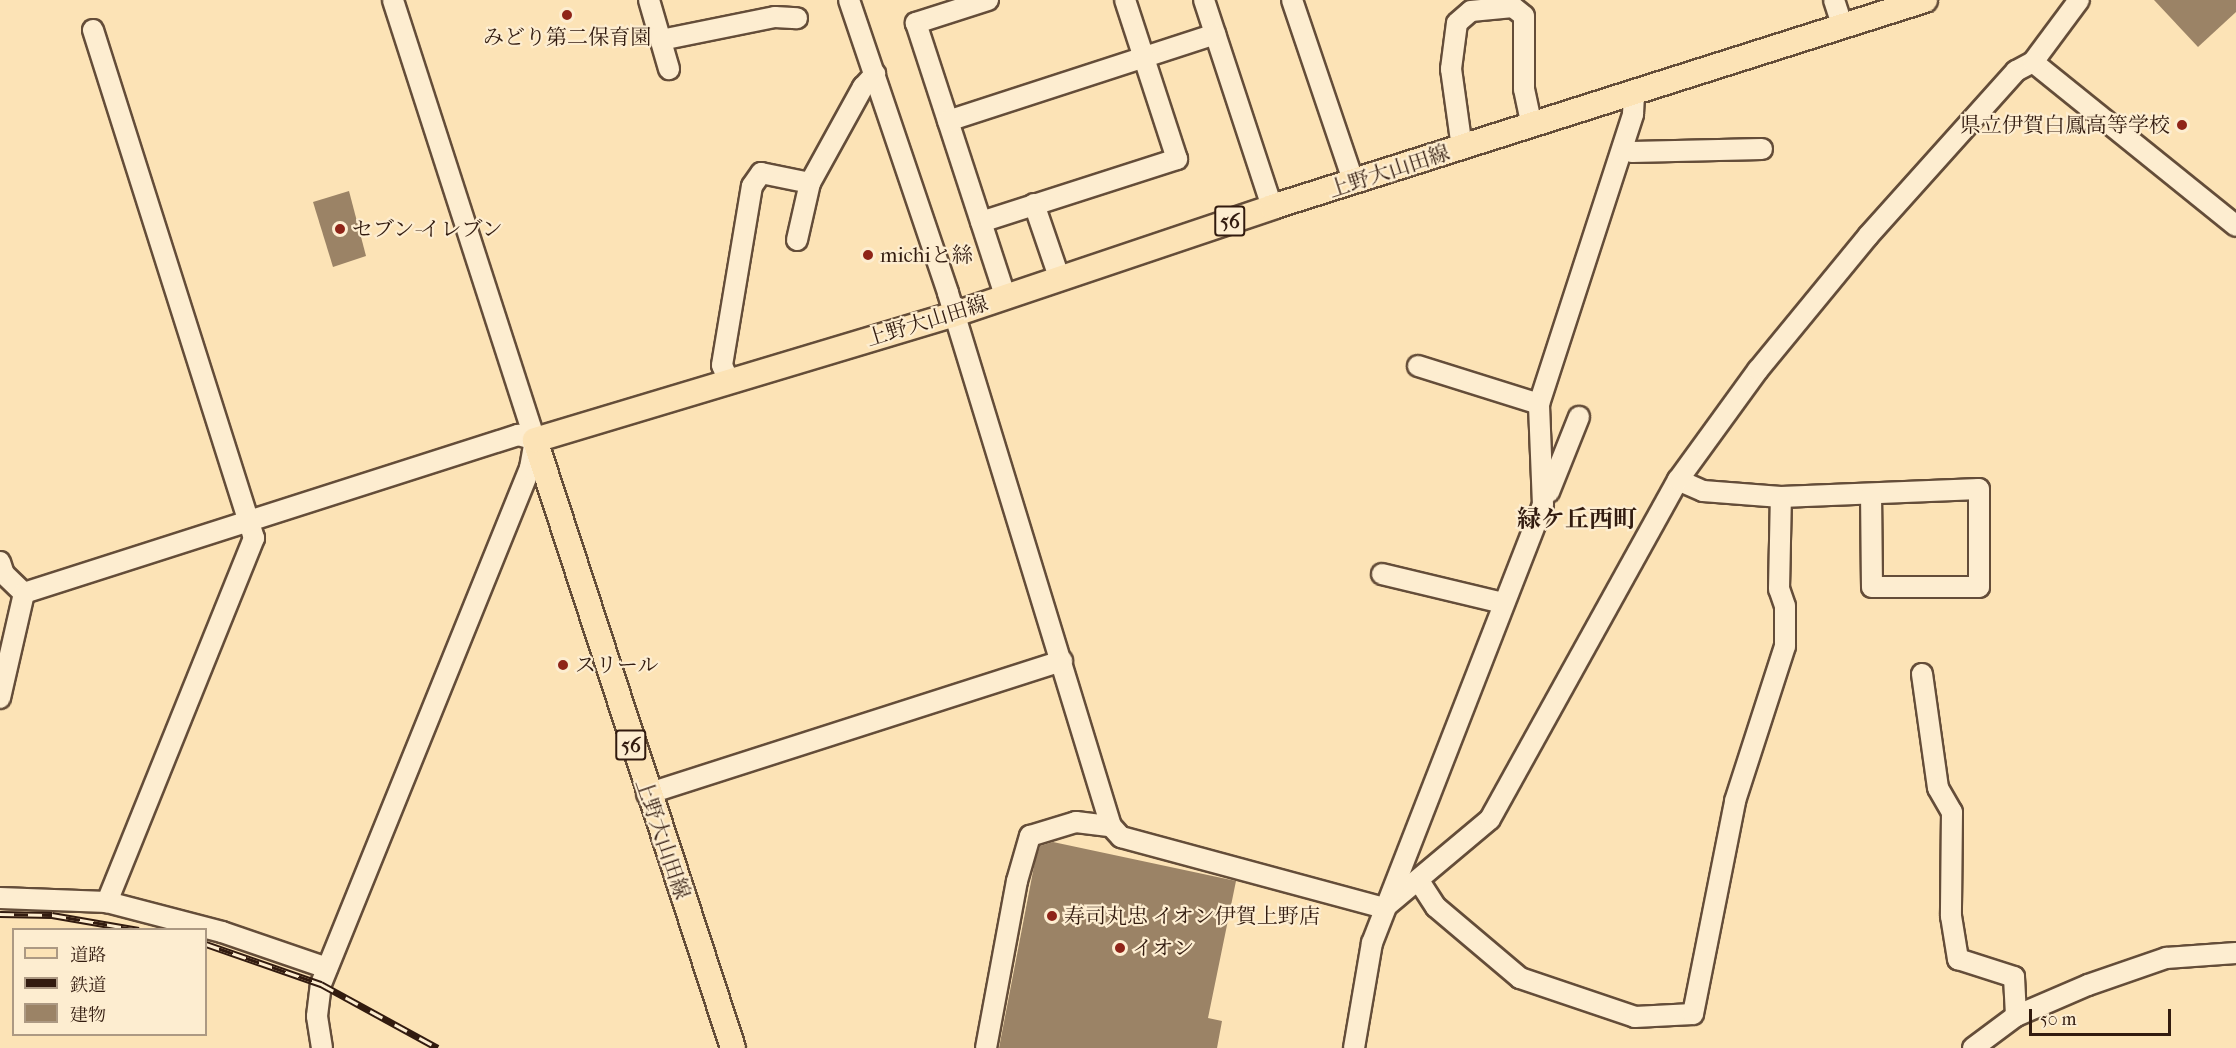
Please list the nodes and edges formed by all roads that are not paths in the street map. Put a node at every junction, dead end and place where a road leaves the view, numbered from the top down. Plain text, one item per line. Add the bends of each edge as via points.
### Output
1 (393, 0) edge
2 (649, 0) edge
3 (849, 0) edge
4 (988, 0) edge
5 (1125, 0) edge
6 (1204, 0) edge
7 (1292, 0) edge
8 (1834, 0) edge
9 (1924, 0) edge
10 (2079, 0) edge
11 (797, 18) dead end
12 (1843, 27) junction
13 (93, 30) dead end
14 (1215, 34) junction
15 (661, 40) junction
16 (1144, 58) junction
17 (2033, 62) junction
18 (669, 69) dead end
19 (875, 74) junction
20 (1634, 93) junction
21 (948, 121) junction
22 (1532, 126) junction
23 (1623, 147) junction
24 (1462, 148) junction
25 (1762, 149) dead end
26 (810, 183) junction
27 (1354, 183) junction
28 (1034, 204) junction
29 (1272, 207) junction
30 (981, 222) junction
31 (2236, 226) edge
32 (797, 240) dead end
33 (1059, 276) junction
34 (1005, 296) junction
35 (952, 315) junction
36 (1418, 366) dead end
37 (729, 381) junction
38 (1539, 404) junction
39 (1579, 417) dead end
40 (536, 440) junction
41 (1678, 480) junction
42 (1871, 495) junction
43 (1781, 497) junction
44 (1543, 505) junction
45 (251, 522) junction
46 (0, 562) edge
47 (1382, 574) dead end
48 (24, 593) junction
49 (1503, 603) junction
50 (5, 657) edge
51 (1062, 661) junction
52 (1922, 674) dead end
53 (0, 698) edge
54 (647, 794) junction
55 (1111, 826) junction
56 (1419, 881) junction
57 (0, 898) edge
58 (107, 902) junction
59 (1384, 908) junction
60 (207, 928) edge
61 (207, 928) edge
62 (2236, 953) edge
63 (327, 968) junction
64 (2016, 1016) junction
65 (981, 1045) edge
66 (322, 1048) edge
67 (733, 1048) edge
68 (1354, 1048) edge
69 (1973, 1048) edge

1 - 40 street
2 - 15 street
3 - 19 street
4 - 21 street via 916,23
5 - 16 street
6 - 14 street
7 - 27 street
8 - 12 street
9 - 12 main road, 上野大山田線 / 56
10 - 17 street
11 - 15 street via 775,17
12 - 20 main road, 上野大山田線 / 56
13 - 45 street
14 - 16 street
14 - 29 street
15 - 18 street
16 - 21 street
16 - 28 street via 1176,159
17 - 31 street
17 - 41 street via 2016,71 1868,236 1758,370
19 - 26 street via 863,87
19 - 35 street
20 - 22 main road, 上野大山田線 / 56
20 - 23 street via 1633,114
21 - 30 street
22 - 24 main road, 上野大山田線 / 56
22 - 24 street via 1524,89 1524,16 1513,7 1471,11 1457,22 1451,69
23 - 25 street via 1632,152
23 - 38 street
24 - 27 main road, 上野大山田線 / 56
26 - 32 street
26 - 37 street via 761,173 752,186 722,365
27 - 29 main road, 上野大山田線 / 56
28 - 30 street
28 - 33 street
29 - 33 main road, 上野大山田線 / 56
30 - 34 street
33 - 34 main road, 上野大山田線 / 56
34 - 35 main road, 上野大山田線 / 56
35 - 37 main road, 上野大山田線 / 56
35 - 51 street
36 - 38 street
37 - 40 main road, 上野大山田線 / 56
38 - 44 street
39 - 44 street
40 - 45 street via 518,435
40 - 54 main road, 上野大山田線 / 56
40 - 63 street via 530,468
41 - 43 street via 1703,491
41 - 56 street via 1490,819
42 - 42 street via 1979,489 1979,587 1872,587
42 - 43 street
43 - 56 street via 1779,589 1785,606 1785,646 1735,801 1693,1014 1635,1017 1520,978 1436,907
44 - 49 street
45 - 48 street
45 - 58 street via 254,538
46 - 48 street via 4,574
47 - 49 street
48 - 50 street
49 - 59 street
50 - 53 street
51 - 54 street
51 - 55 street
52 - 64 street via 1938,788 1952,812 1954,948 1964,963 2014,977
54 - 67 main road, 上野大山田線 / 56
55 - 59 street via 1121,837
55 - 65 street via 1076,822 1030,836
56 - 59 street
57 - 58 street
58 - 60 street
59 - 68 street via 1372,943
61 - 63 street
62 - 64 street via 2166,958
63 - 66 street via 317,998
64 - 69 street

